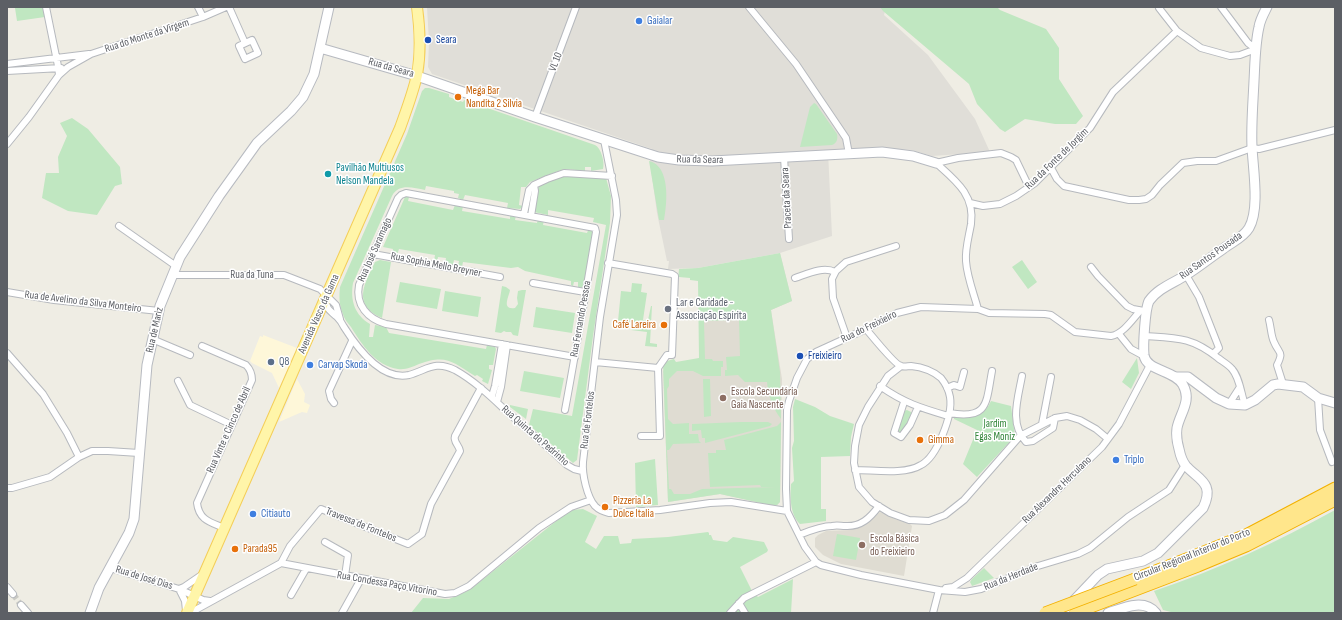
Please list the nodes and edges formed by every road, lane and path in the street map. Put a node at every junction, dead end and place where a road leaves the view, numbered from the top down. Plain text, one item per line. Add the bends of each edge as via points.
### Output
1 (46, 7) edge
2 (198, 7) edge
3 (226, 7) edge
4 (229, 7) edge
5 (329, 7) edge
6 (417, 7) edge
7 (576, 7) edge
8 (749, 7) edge
9 (1152, 7) edge
10 (1221, 7) edge
11 (1267, 7) edge
12 (1160, 8) edge
13 (203, 17) junction
14 (1178, 31) junction
15 (246, 43) dead end
16 (320, 48) junction
17 (1256, 49) junction
18 (90, 54) junction
19 (56, 58) junction
20 (7, 64) edge
21 (7, 71) edge
22 (58, 72) junction
23 (417, 76) junction
24 (535, 117) junction
25 (1335, 130) edge
26 (604, 140) junction
27 (7, 144) edge
28 (1252, 148) junction
29 (849, 154) junction
30 (784, 157) junction
31 (936, 163) junction
32 (1051, 168) junction
33 (612, 176) junction
34 (534, 185) junction
35 (1030, 187) junction
36 (970, 203) junction
37 (524, 214) junction
38 (531, 216) junction
39 (119, 226) dead end
40 (595, 228) joint
41 (789, 239) dead end
42 (896, 246) dead end
43 (373, 254) junction
44 (608, 263) junction
45 (176, 266) junction
46 (1091, 267) dead end
47 (835, 272) junction
48 (172, 275) junction
49 (1186, 275) junction
50 (500, 277) dead end
51 (795, 278) dead end
52 (533, 283) dead end
53 (7, 292) edge
54 (586, 292) junction
55 (326, 296) junction
56 (978, 309) junction
57 (159, 311) junction
58 (1143, 311) junction
59 (1269, 320) dead end
60 (866, 329) junction
61 (1119, 334) junction
62 (1145, 336) junction
63 (847, 338) junction
64 (152, 339) junction
65 (352, 341) junction
66 (505, 345) junction
67 (202, 346) dead end
68 (7, 353) edge
69 (1213, 354) junction
70 (190, 355) dead end
71 (1144, 356) junction
72 (575, 357) junction
73 (595, 362) junction
74 (1150, 365) junction
75 (901, 366) junction
76 (658, 368) junction
77 (992, 371) dead end
78 (964, 372) dead end
79 (1022, 376) dead end
80 (1051, 377) dead end
81 (1177, 377) junction
82 (178, 381) dead end
83 (1198, 384) junction
84 (1283, 384) junction
85 (880, 386) junction
86 (1240, 387) junction
87 (481, 388) junction
88 (947, 388) junction
89 (492, 396) junction
90 (1318, 398) junction
91 (497, 402) junction
92 (904, 402) junction
93 (1186, 402) junction
94 (334, 403) dead end
95 (1335, 403) edge
96 (1229, 404) junction
97 (1245, 405) junction
98 (918, 407) junction
99 (565, 410) dead end
100 (949, 414) junction
101 (1055, 418) junction
102 (1042, 424) junction
103 (232, 425) junction
104 (641, 436) dead end
105 (1020, 436) junction
106 (1108, 439) junction
107 (139, 453) junction
108 (79, 457) junction
109 (1332, 462) dead end
110 (1185, 465) junction
111 (855, 470) junction
112 (582, 471) junction
113 (7, 488) edge
114 (1335, 488) edge
115 (591, 500) junction
116 (1335, 500) edge
117 (879, 506) junction
118 (787, 511) junction
119 (224, 528) junction
120 (799, 535) junction
121 (325, 542) dead end
122 (816, 562) junction
123 (281, 563) junction
124 (110, 568) junction
125 (306, 569) junction
126 (205, 572) junction
127 (345, 576) junction
128 (361, 579) junction
129 (1137, 584) junction
130 (7, 587) edge
131 (179, 589) junction
132 (939, 590) junction
133 (13, 594) tunnel mouth
134 (291, 595) dead end
135 (194, 596) junction
136 (210, 601) junction
137 (739, 603) junction
138 (21, 605) tunnel mouth
139 (28, 613) edge
140 (90, 613) edge
141 (188, 613) edge
142 (342, 613) edge
143 (730, 613) edge
144 (745, 613) edge
145 (933, 613) edge
146 (1045, 613) edge
147 (1062, 613) edge
148 (1075, 613) edge
149 (1108, 613) edge
150 (1156, 613) edge

1 - 19 street
2 - 13 street
3 - 13 street, Rua do Monte da Virgem
4 - 15 street
5 - 16 street, Rua de Mariz
6 - 23 main road, Avenida Vasco da Gama via 420,42
7 - 24 street, VL 10
8 - 29 street via 800,70 846,138
9 - 12 street
10 - 17 street via 1248,43
11 - 17 street, Rua Santos Pousada via 1259,26
12 - 14 street
13 - 18 street, Rua do Monte da Virgem
14 - 17 street via 1201,48 1230,56
14 - 32 street, Rua da Fonte de Jorgim via 1113,92 1090,128
16 - 23 street, Rua da Seara
16 - 45 street, Rua de Mariz via 314,74 303,97 253,148 219,196
17 - 28 street, Rua Santos Pousada
18 - 19 street
18 - 22 street
19 - 20 street
19 - 22 street
21 - 22 street
22 - 27 street via 29,117
23 - 24 street, Rua da Seara
23 - 55 main road, Avenida Vasco da Gama via 400,128
24 - 26 street, Rua da Seara
25 - 28 street via 1259,149
26 - 30 street, Rua da Seara via 658,157 679,160
26 - 33 street, Rua de Fontelos
28 - 32 street via 1216,160 1183,163 1152,195 1139,200 1064,186
28 - 49 street, Rua Santos Pousada via 1255,200 1249,228 1241,238
29 - 30 street, Rua da Seara
29 - 31 street, Rua da Seara via 882,152 913,156
30 - 41 street, Praceta da Seara
31 - 35 street via 1000,153 1016,160
31 - 36 street, Rua da Seara via 958,182
32 - 35 street, Rua da Fonte de Jorgim
33 - 34 street via 564,173
33 - 44 street, Rua de Fontelos via 617,215
34 - 37 street via 529,190
34 - 38 street
35 - 36 street, Rua da Fonte de Jorgim via 1000,204 983,206
36 - 56 street, Rua da Seara via 971,222 966,263
37 - 38 street, Rua José Saramago
37 - 43 street, Rua José Saramago via 406,193 398,198
38 - 40 street, Rua José Saramago
39 - 45 street
40 - 54 street, Rua Fernando Pessoa
42 - 47 street via 846,262
43 - 50 street, Rua Sophia Mello Breyner
43 - 66 street, Rua José Saramago via 360,281 358,293 365,312 375,320
44 - 73 street, Rua de Fontelos
44 - 76 street via 675,276 672,355 667,355
45 - 48 street, Rua de Mariz
46 - 58 street via 1128,306
47 - 51 street via 824,270
47 - 63 street via 832,279 833,298
48 - 55 street, Rua da Tuna via 284,275 320,289
48 - 57 street, Rua de Mariz
49 - 58 street, Rua Santos Pousada via 1167,285 1148,302
49 - 69 street via 1199,298 1219,348
52 - 54 street
53 - 57 street, Rua de Avelino da Silva Monteiro via 54,300
54 - 72 street, Rua Fernando Pessoa
55 - 65 street, Rua da Tuna via 336,306 340,320
55 - 119 main road, Avenida Vasco da Gama
56 - 60 street, Rua do Freixieiro via 921,307 897,313
56 - 61 street, Rua do Freixieiro via 990,313 1051,315 1075,332 1111,336
57 - 64 street, Rua de Mariz
58 - 61 street
58 - 62 street, Rua Santos Pousada
59 - 84 street via 1274,343 1281,357 1277,365
60 - 63 street, Rua do Freixieiro
60 - 75 street
61 - 71 street via 1131,349
62 - 69 street via 1181,338 1196,343
62 - 71 street, Rua Santos Pousada
63 - 118 street, Rua do Freixieiro via 816,352 807,359 795,384 787,410
64 - 70 street
64 - 107 street, Rua de Mariz via 147,365
65 - 87 street, Rua Quinta do Pedrinho via 373,363 395,374 408,375 439,365 455,370
65 - 94 street via 329,391
66 - 72 street, Rua José Saramago
66 - 89 street
66 - 91 street
67 - 103 street, Rua Vinte e Cinco de Abril via 246,365 251,372 252,380
68 - 108 street via 43,394
69 - 86 street via 1232,369
71 - 74 street
72 - 99 street, Rua Fernando Pessoa
73 - 76 street
73 - 112 street, Rua de Fontelos
74 - 81 street
74 - 106 street, Rua Alexandre Herculano via 1119,424
75 - 85 street
75 - 88 street via 930,371 941,378
76 - 104 street via 660,436
77 - 100 street via 986,404 982,409 971,415
78 - 88 street via 960,387 954,385
79 - 105 street via 1016,411
80 - 102 street
81 - 83 street via 1188,377
81 - 93 street via 1185,390
82 - 103 street via 190,405
83 - 93 street
83 - 96 street via 1220,401
84 - 90 street via 1303,386
84 - 97 street via 1273,385
85 - 92 street
85 - 111 street via 859,425 855,446
86 - 96 street
86 - 97 street
87 - 89 street, Rua Quinta do Pedrinho
87 - 123 street, Travessa de Fontelos via 455,436 460,451 431,504 422,534 408,544 321,509 290,546
88 - 100 street via 950,397
89 - 91 street, Rua Quinta do Pedrinho
90 - 95 street
90 - 109 street via 1320,430
91 - 112 street, Rua Quinta do Pedrinho via 567,464
92 - 98 street
92 - 98 street via 894,433 901,437
93 - 110 street via 1176,436
96 - 97 street
98 - 100 street
100 - 111 street via 945,431 931,457 923,465 899,471
101 - 102 street
101 - 105 street via 1053,428 1034,441 1026,442
101 - 106 street via 1067,416 1080,420
102 - 105 street
103 - 119 street, Rua Vinte e Cinco de Abril via 197,503 204,519
105 - 117 street via 964,500 945,515 928,521 909,520
106 - 132 street, Rua Alexandre Herculano via 967,578
107 - 108 street via 97,451
107 - 124 street, Rua de Mariz via 134,519
108 - 113 street via 50,477
110 - 132 street, Rua da Herdade via 1168,490 1128,517 1090,548 981,589 965,592
110 - 147 street via 1206,486 1208,493 1204,508 1158,553 1143,561 1106,569
111 - 117 street via 859,487
112 - 115 street, Rua de Fontelos
114 - 129 highway, Circular Regional Interior do Porto via 1246,535 1189,558
115 - 118 street via 597,508 610,513 731,502
115 - 128 street, Rua Condessa Paço Vitorino via 571,507 539,528 469,586 455,593 445,594
116 - 129 highway, Circular Regional Interior do Porto via 1246,546
117 - 120 street via 872,516 860,524 832,526
118 - 120 street
119 - 126 main road, Avenida Vasco da Gama
120 - 122 street
121 - 127 street via 348,555
122 - 132 street, Rua da Herdade via 861,575
122 - 137 street
123 - 125 street, Rua Condessa Paço Vitorino
123 - 136 street
124 - 131 street, Rua de José Dias
124 - 140 street, Rua de Mariz
125 - 127 street, Rua Condessa Paço Vitorino
125 - 134 street
126 - 131 street, Rua de José Dias
126 - 135 main road, Avenida Vasco da Gama
127 - 128 street, Rua Condessa Paço Vitorino
128 - 142 street
129 - 146 highway, Circular Regional Interior do Porto, bridge
129 - 148 highway, Circular Regional Interior do Porto
130 - 133 street
131 - 135 street, Rua de José Dias
131 - 141 street, Rua de José Dias
132 - 145 street
135 - 136 street
135 - 141 main road, Avenida Vasco da Gama
136 - 141 street
137 - 143 street
137 - 144 street
138 - 139 street
149 - 150 street via 1134,605 1145,606

